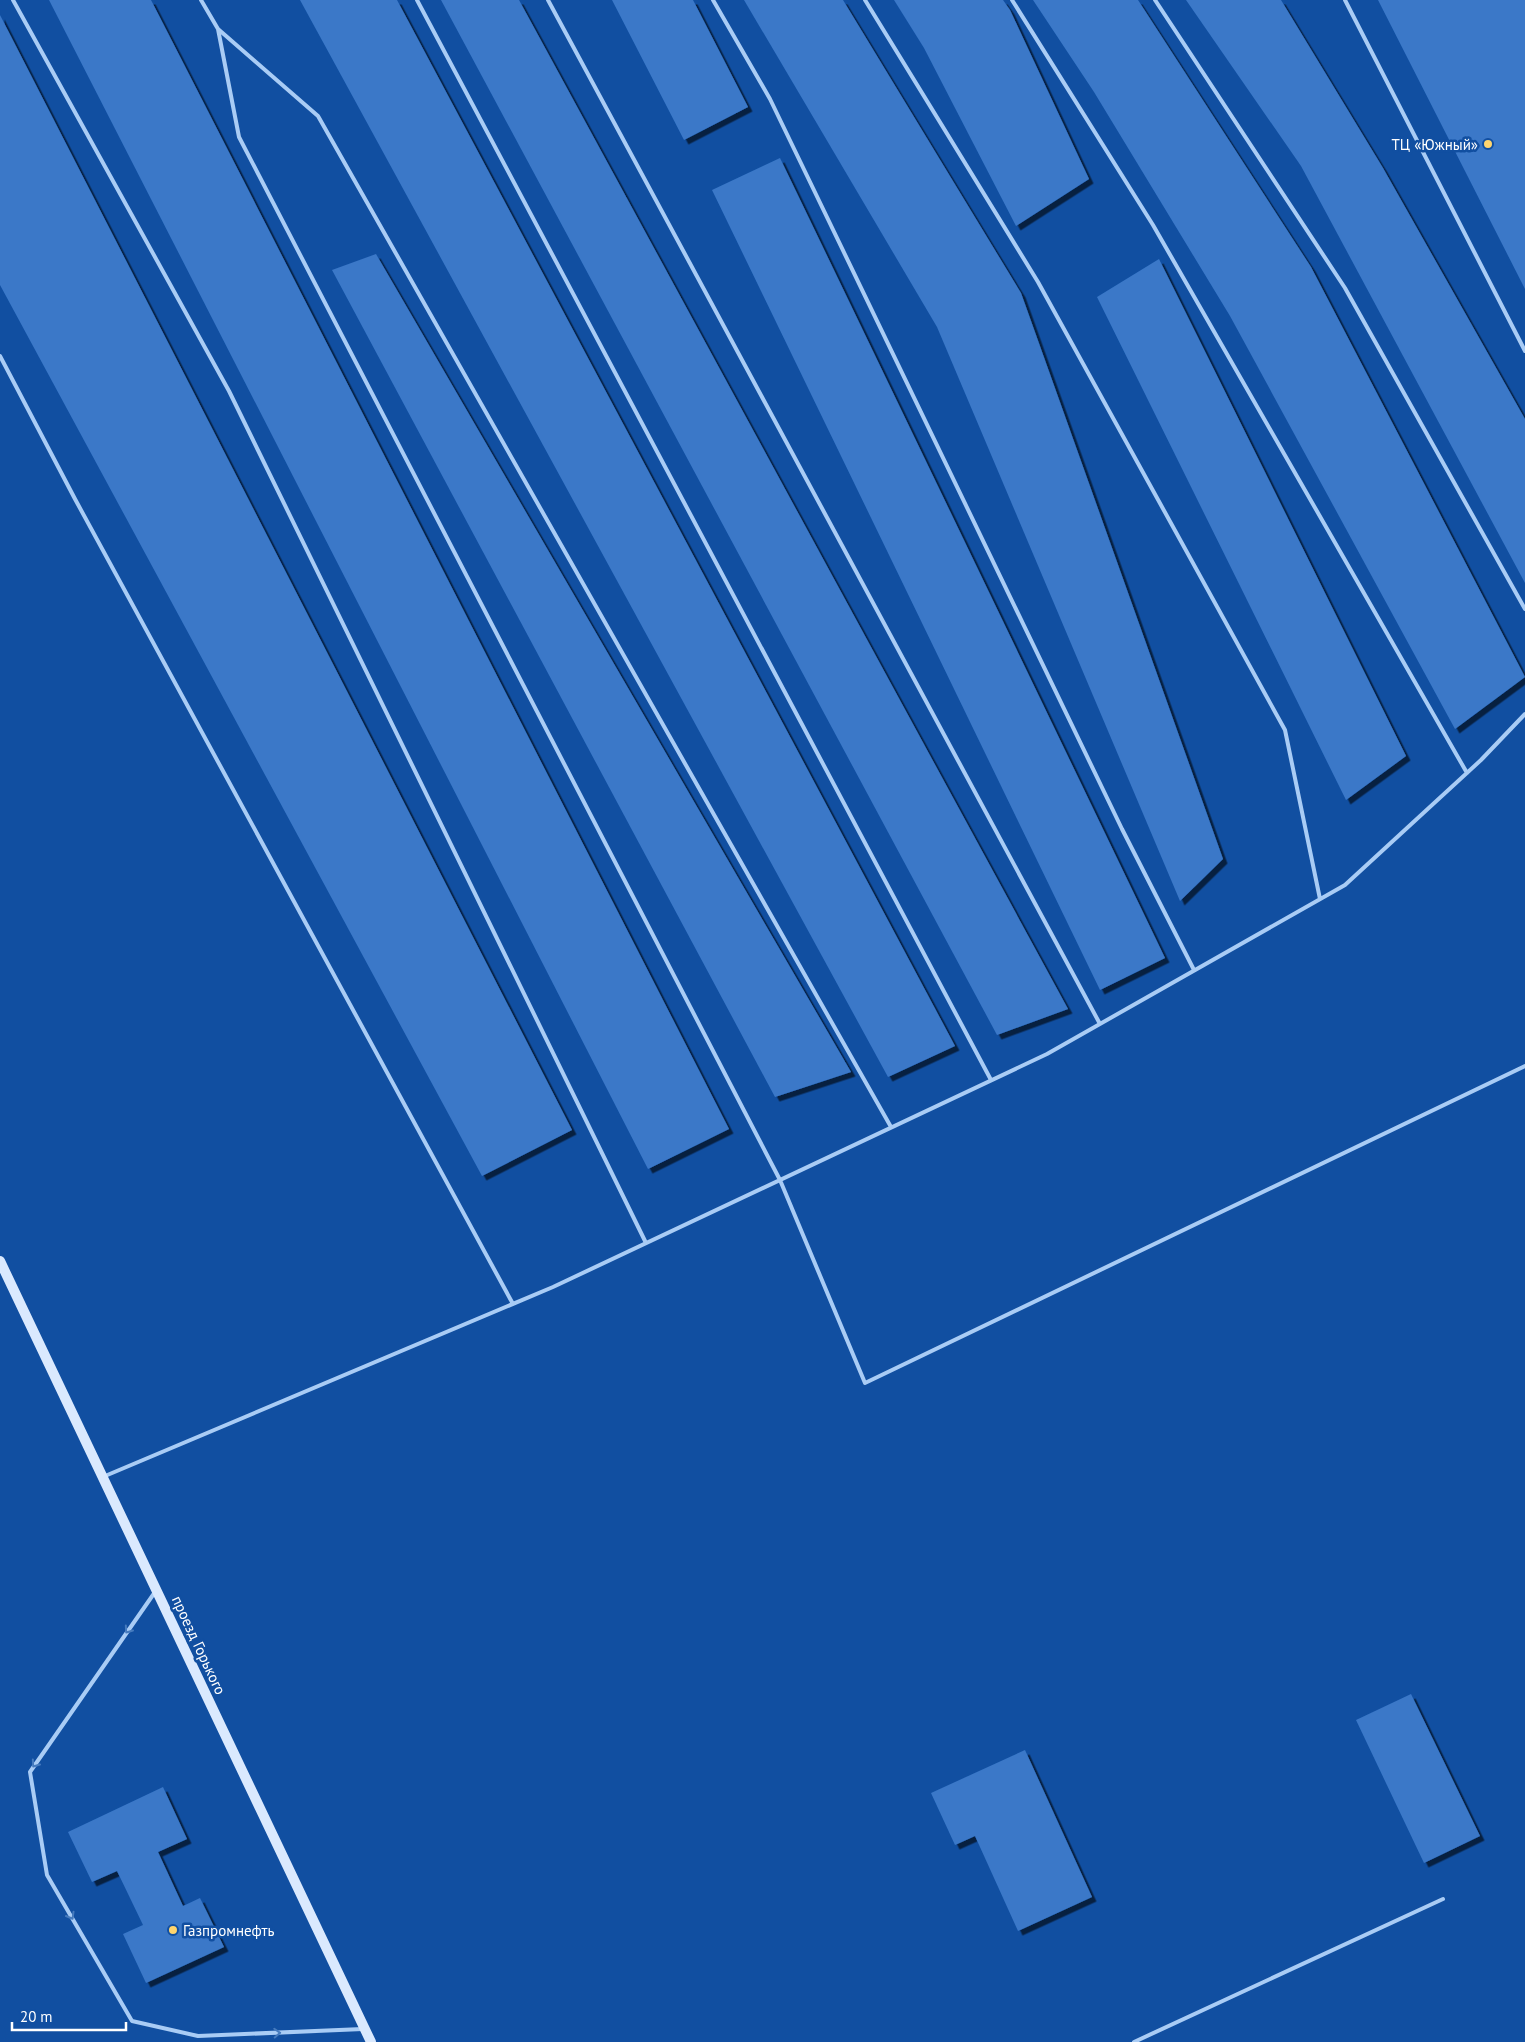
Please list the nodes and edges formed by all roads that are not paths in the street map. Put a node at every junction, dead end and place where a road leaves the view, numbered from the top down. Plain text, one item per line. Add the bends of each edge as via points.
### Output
1 (13, 0) edge
2 (201, 0) edge
3 (417, 0) edge
4 (548, 0) edge
5 (713, 0) edge
6 (865, 0) edge
7 (1012, 0) edge
8 (1155, 0) edge
9 (1345, 0) edge
10 (218, 29) junction
11 (1525, 351) edge
12 (0, 356) edge
13 (1525, 609) edge
14 (1525, 714) edge
15 (1467, 774) junction
16 (1320, 899) junction
17 (1194, 970) junction
18 (1100, 1024) junction
19 (1525, 1066) edge
20 (991, 1080) junction
21 (891, 1128) junction
22 (780, 1180) junction
23 (646, 1243) junction
24 (0, 1261) edge
25 (513, 1304) junction
26 (103, 1477) junction
27 (156, 1590) junction
28 (1443, 1899) dead end
29 (364, 2028) junction
30 (371, 2042) edge
31 (1134, 2042) edge

1 - 23 lane via 229,391
2 - 10 lane
3 - 20 lane
4 - 18 lane
5 - 17 lane via 770,99 1122,829
6 - 16 lane via 1038,282 1285,730
7 - 15 lane via 1154,225
8 - 13 lane via 1345,288
9 - 11 lane
10 - 21 lane via 318,116
10 - 22 lane via 239,137
12 - 25 lane
14 - 15 lane
15 - 16 lane via 1345,885
16 - 17 lane
17 - 18 lane
18 - 20 lane
19 - 22 lane via 865,1383
20 - 21 lane
21 - 22 lane
22 - 23 lane
23 - 25 lane
24 - 26 main road, проезд Горького
25 - 26 lane
26 - 27 main road, проезд Горького
27 - 29 main road, проезд Горького
27 -> 29 lane via 30,1772 47,1875 132,2021 198,2036
28 - 31 lane
29 - 30 main road, проезд Горького

